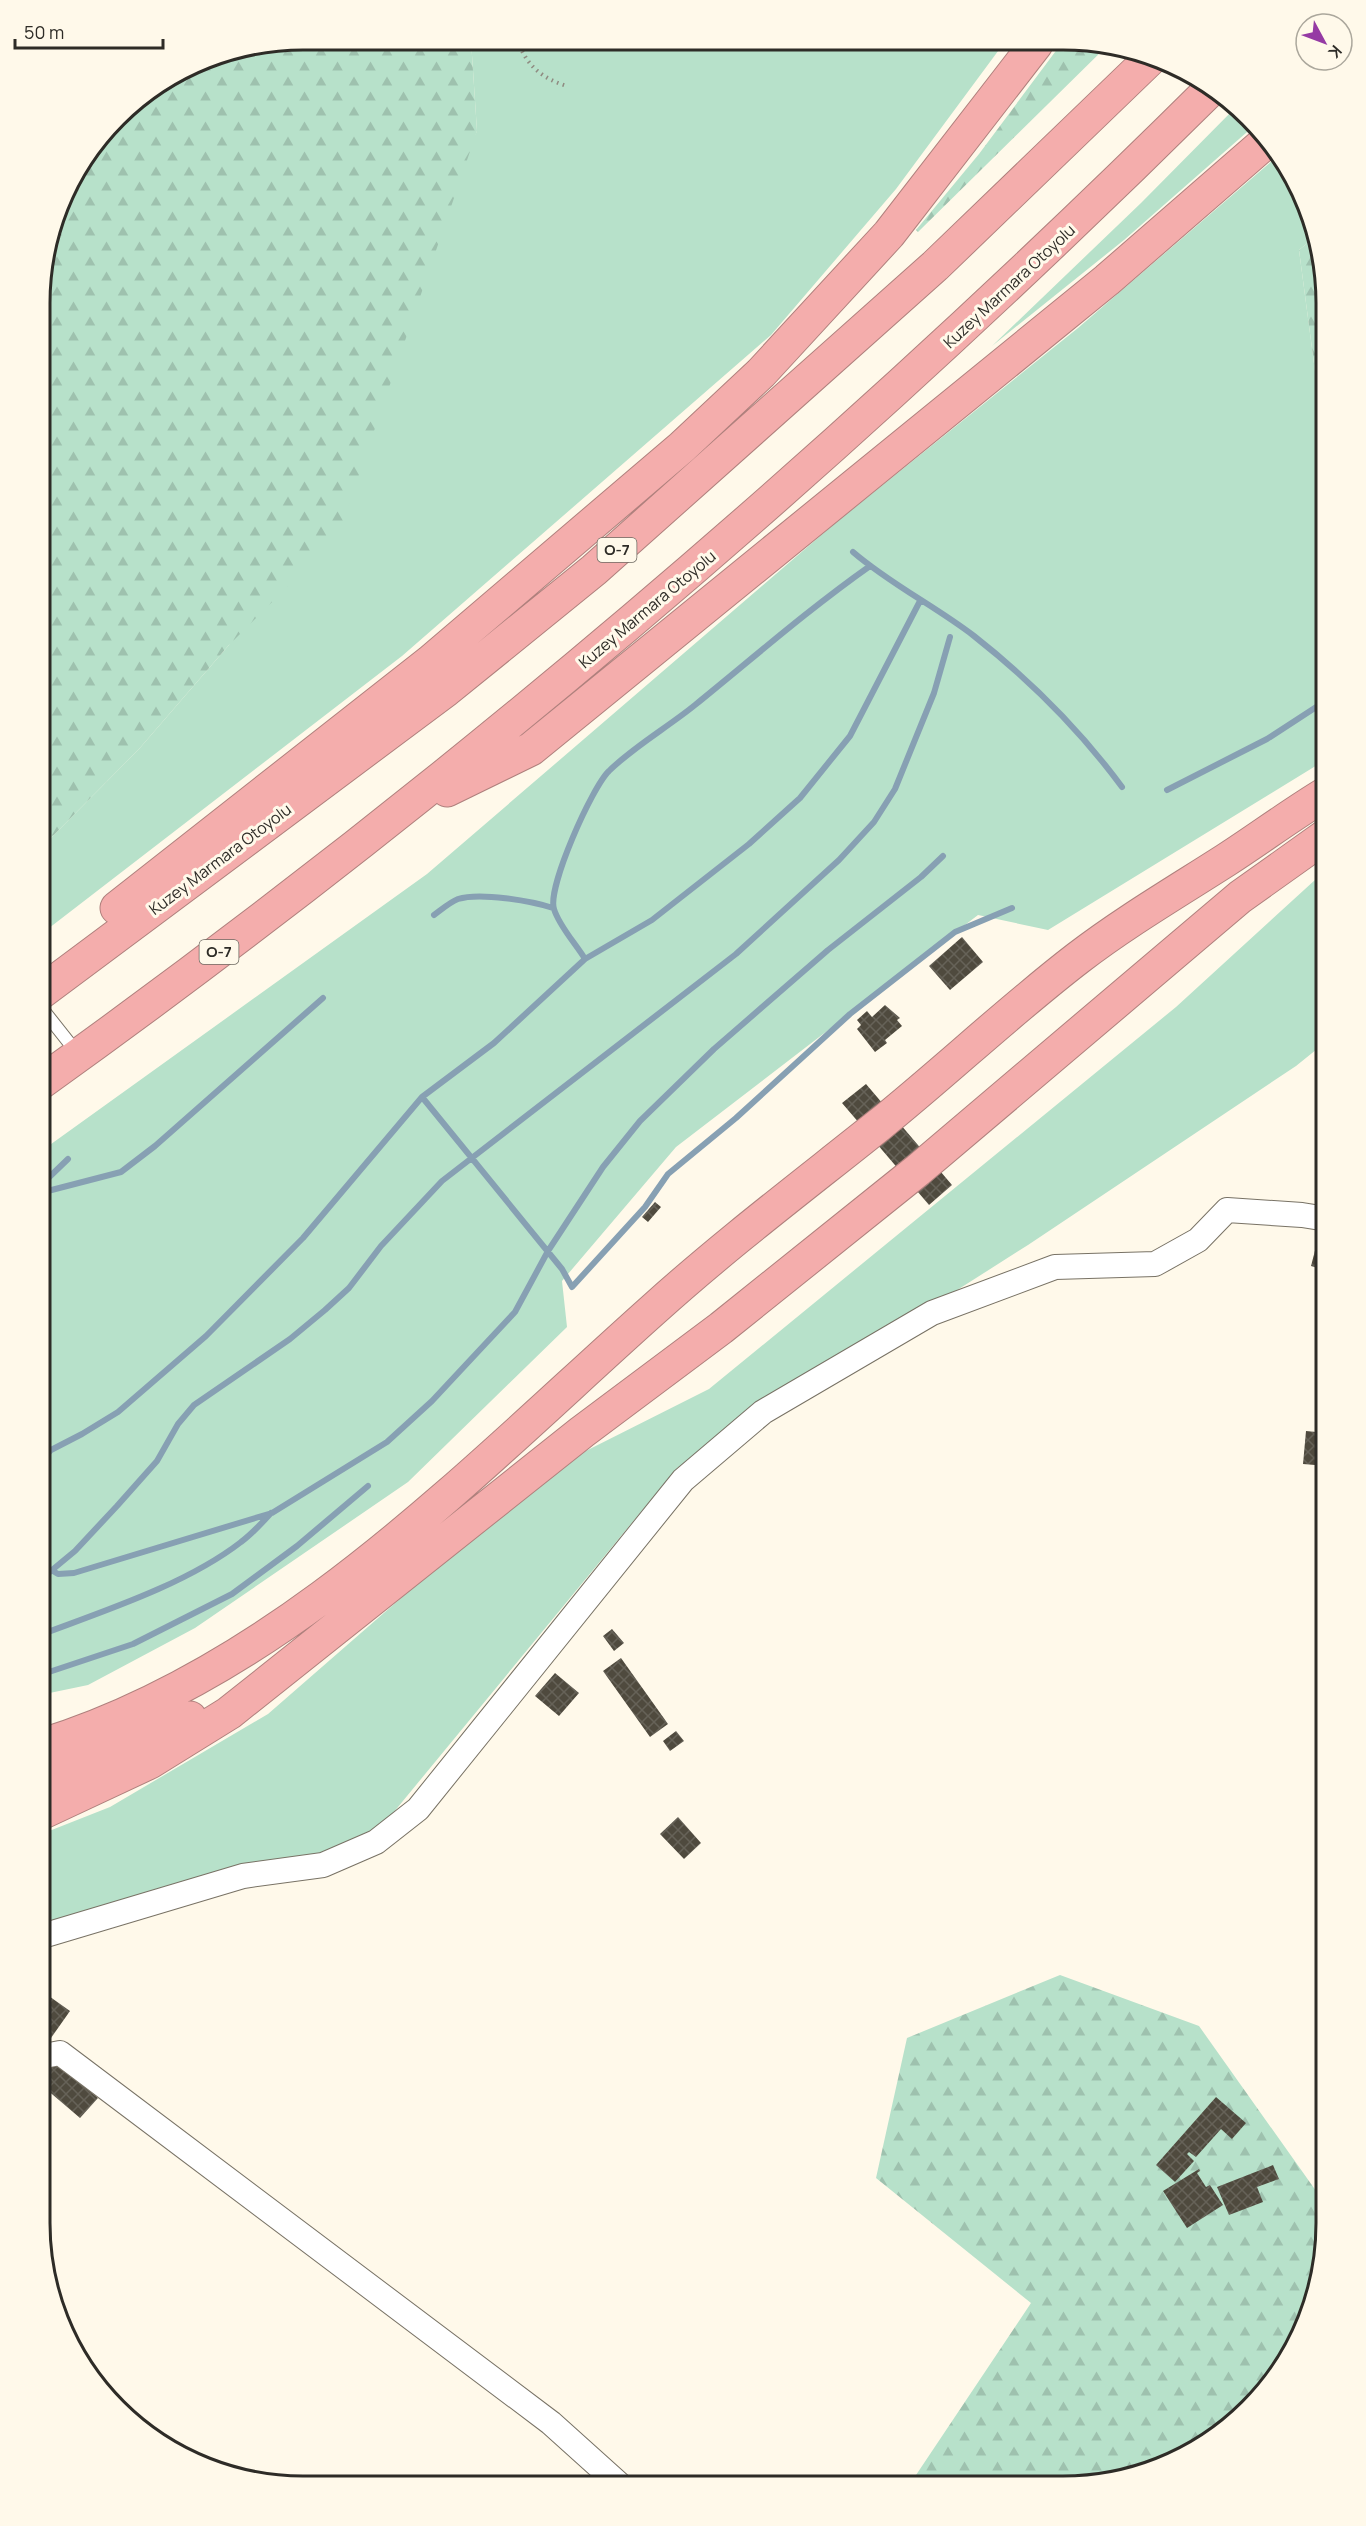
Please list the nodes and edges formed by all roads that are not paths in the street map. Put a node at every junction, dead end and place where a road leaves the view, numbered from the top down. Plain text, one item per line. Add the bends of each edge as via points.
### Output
1 (1031, 50) edge
2 (1146, 63) edge
3 (1206, 94) edge
4 (1261, 146) edge
5 (1316, 781) edge
6 (1316, 800) edge
7 (394, 816) junction
8 (1316, 843) edge
9 (1230, 858) junction
10 (50, 964) edge
11 (50, 986) edge
12 (50, 1019) edge
13 (79, 1055) junction
14 (50, 1076) edge
15 (1316, 1217) edge
16 (434, 1551) junction
17 (222, 1663) junction
18 (50, 1728) edge
19 (50, 1743) edge
20 (50, 1774) edge
21 (50, 1809) edge
22 (50, 1934) edge
23 (50, 2055) edge
24 (610, 2476) edge

1 - 10 highway via 948,160 858,268 761,373 682,447 430,662
2 - 11 highway, Kuzey Marmara Otoyolu / O-7 via 918,282 594,570 446,690
3 - 7 highway, Kuzey Marmara Otoyolu / O-7 via 1056,242 863,422 621,632
4 - 7 highway via 1107,280 531,749
5 - 9 highway via 1285,802
6 - 9 highway
7 - 13 highway, Kuzey Marmara Otoyolu / O-7 via 181,982
8 - 16 highway via 1240,897 909,1177 721,1328 582,1431
9 - 17 highway via 1133,918 1076,959 656,1307 522,1431 414,1521 315,1602 258,1643
12 - 13 lane
13 - 14 highway, Kuzey Marmara Otoyolu / O-7
15 - 22 street via 1227,1210 1198,1240 1155,1264 1055,1267 932,1313 763,1412 683,1480 418,1809 376,1842 323,1865 243,1876
16 - 20 highway via 299,1653 223,1700 99,1758
16 - 21 highway via 196,1736
17 - 18 highway
17 - 19 highway via 151,1704
23 - 24 street via 60,2053 551,2423

